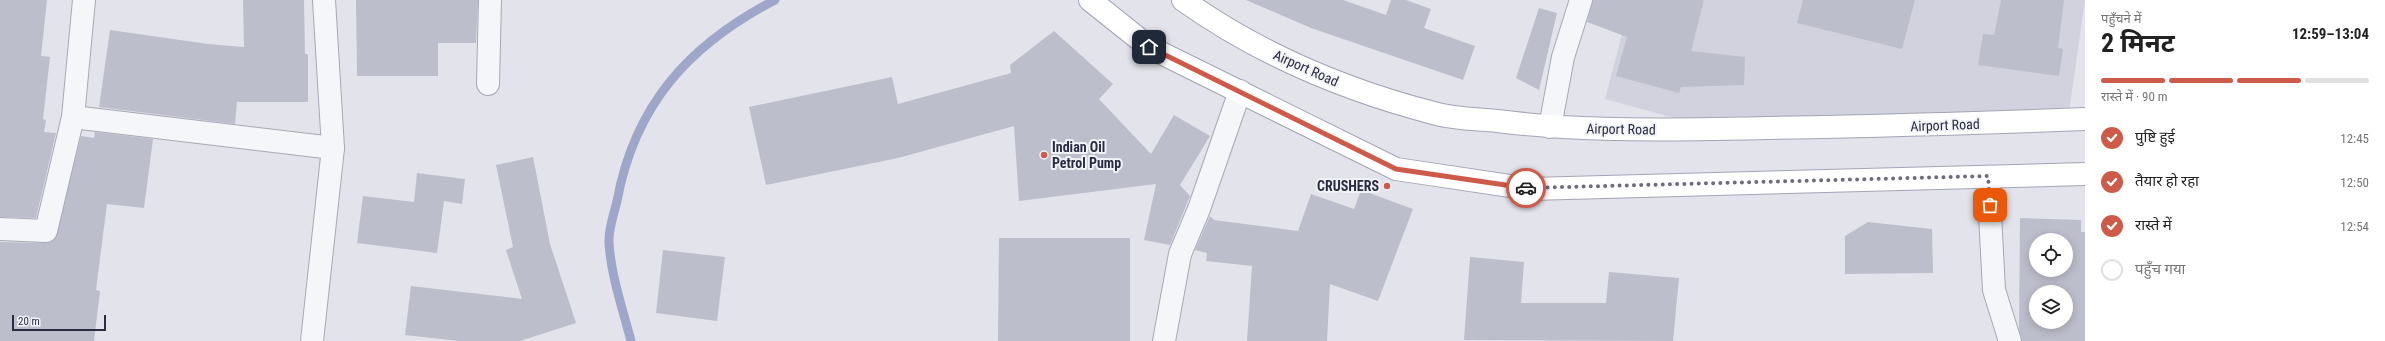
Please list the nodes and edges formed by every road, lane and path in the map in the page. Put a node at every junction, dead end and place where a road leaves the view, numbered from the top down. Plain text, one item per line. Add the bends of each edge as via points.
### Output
1 (84, 0) edge
2 (324, 0) edge
3 (490, 0) edge
4 (1183, 0) edge
5 (1582, 0) edge
6 (1092, 2) edge
7 (488, 84) dead end
8 (1240, 91) junction
9 (73, 117) junction
10 (2085, 119) edge
11 (1550, 128) junction
12 (333, 148) junction
13 (2085, 174) edge
14 (1988, 176) junction
15 (0, 229) edge
16 (312, 341) edge
17 (1164, 341) edge
18 (2010, 341) edge

1 - 9 street
2 - 12 street
3 - 7 street
4 - 11 main road, Airport Road via 1222,27 1346,86 1439,114
5 - 11 street via 1563,57
6 - 8 main road via 1149,47
8 - 14 main road via 1396,169 1531,189
8 - 17 street via 1199,209 1180,254
9 - 12 street
9 - 15 street via 46,231
10 - 11 main road, Airport Road via 1893,127 1663,130
12 - 16 street
13 - 14 main road
14 - 18 street via 1994,290

